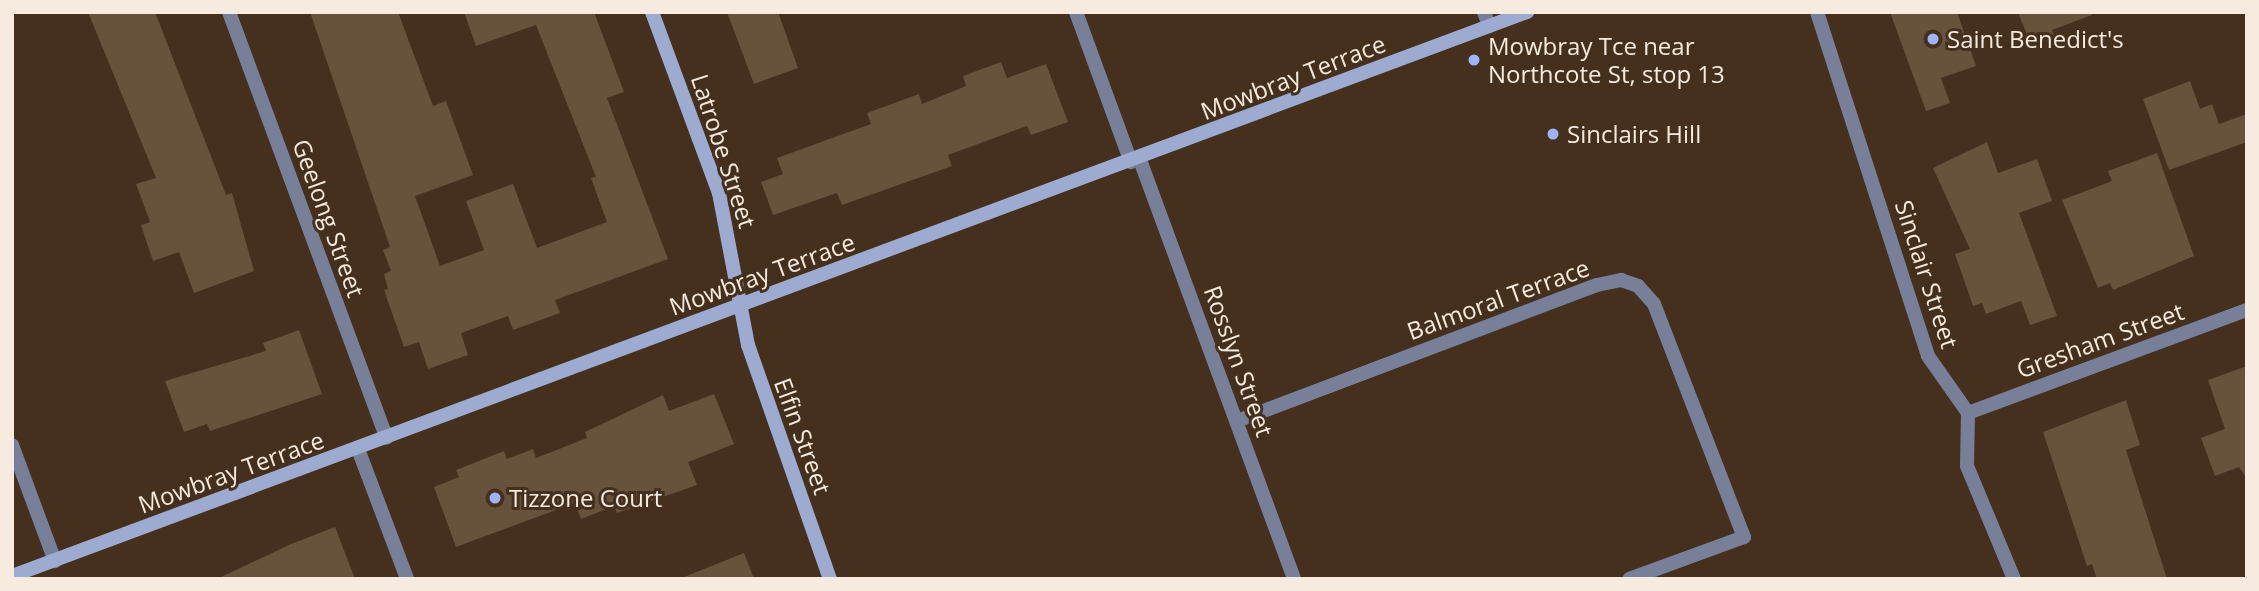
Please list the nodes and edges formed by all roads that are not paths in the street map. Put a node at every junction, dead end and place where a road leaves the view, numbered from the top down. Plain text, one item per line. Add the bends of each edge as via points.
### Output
1 (229, 12) edge
2 (652, 12) edge
3 (1076, 12) edge
4 (1527, 12) edge
5 (1817, 12) edge
6 (1487, 19) edge
7 (1136, 161) junction
8 (739, 307) junction
9 (2247, 310) edge
10 (1968, 413) junction
11 (1237, 421) junction
12 (387, 438) junction
13 (12, 445) edge
14 (358, 449) junction
15 (55, 561) junction
16 (15, 577) edge
17 (407, 579) edge
18 (830, 579) edge
19 (1294, 579) edge
20 (1629, 579) edge
21 (2014, 579) edge

1 - 12 street, Geelong Street
2 - 8 street, Latrobe Street via 719,193
3 - 7 street, Rosslyn Street
4 - 6 street, Mowbray Terrace
5 - 10 street, Sinclair Street via 1928,356
6 - 7 street, Mowbray Terrace
7 - 8 street, Mowbray Terrace
7 - 11 street, Rosslyn Street
8 - 12 street, Mowbray Terrace
8 - 18 street, Elfin Street via 760,385
9 - 10 street, Gresham Street
10 - 21 street via 1967,466
11 - 19 street, Rosslyn Street
11 - 20 street, Balmoral Terrace via 1620,281 1638,286 1654,304 1744,537
12 - 14 street, Mowbray Terrace
13 - 15 street
14 - 15 street, Mowbray Terrace
14 - 17 street
15 - 16 street, Mowbray Terrace

